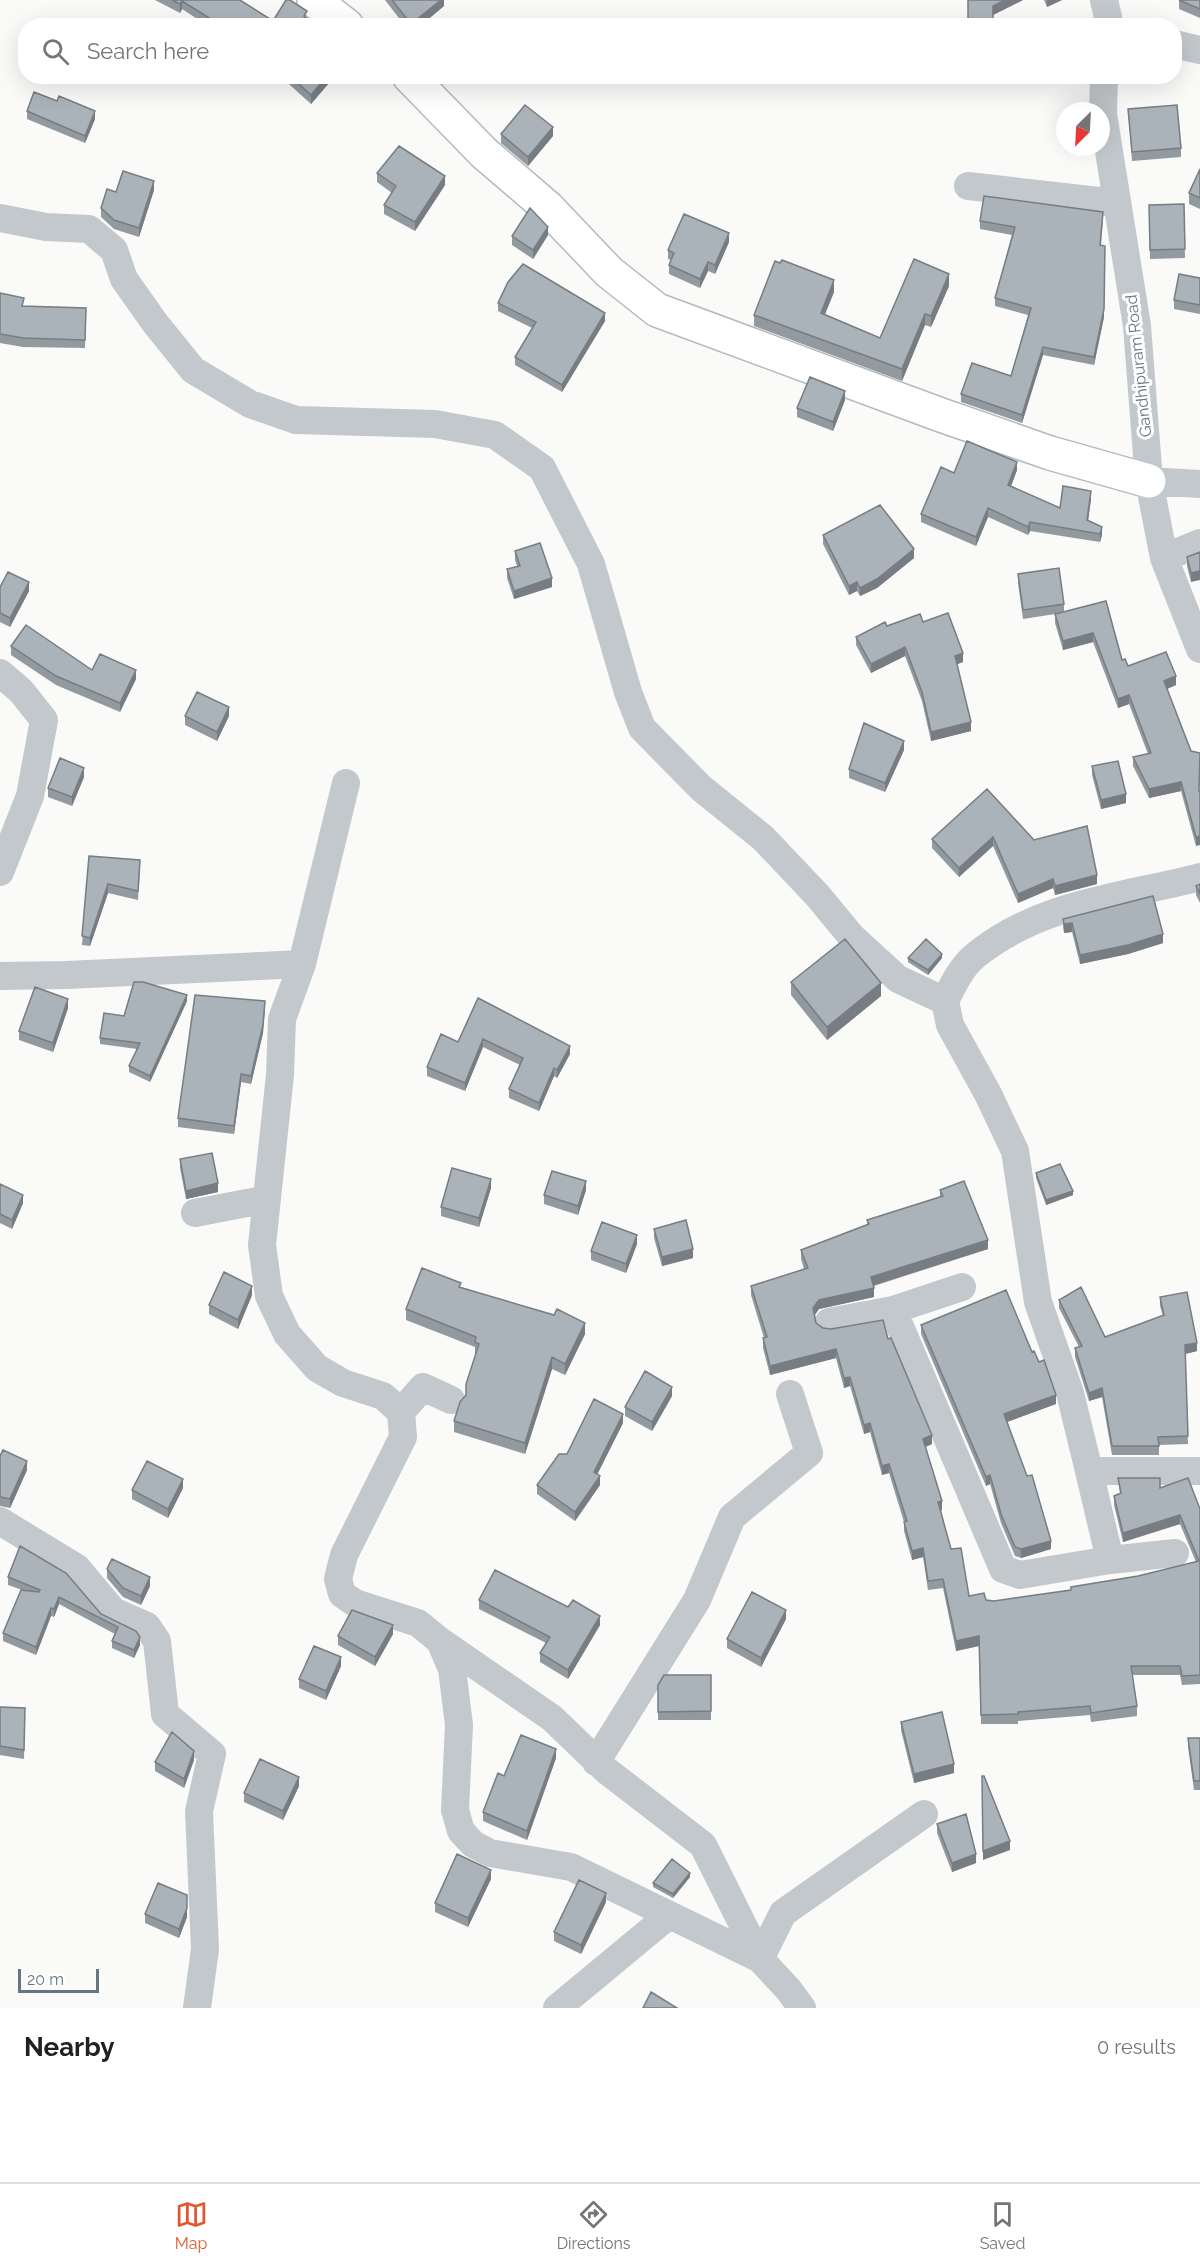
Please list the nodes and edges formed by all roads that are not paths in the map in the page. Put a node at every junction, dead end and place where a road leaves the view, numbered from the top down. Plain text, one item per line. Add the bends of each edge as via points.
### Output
1 (1104, 0) edge
2 (318, 1) edge
3 (338, 18) edge
4 (1108, 18) edge
5 (1182, 46) edge
6 (1200, 50) edge
7 (418, 84) edge
8 (1104, 84) edge
9 (968, 186) dead end
10 (1117, 203) junction
11 (0, 218) edge
12 (1149, 481) junction
13 (1200, 484) edge
14 (1200, 543) edge
15 (1164, 558) junction
16 (1200, 649) edge
17 (0, 673) edge
18 (346, 783) dead end
19 (0, 872) edge
20 (1200, 877) edge
21 (302, 964) junction
22 (0, 976) edge
23 (945, 1001) junction
24 (267, 1199) junction
25 (195, 1213) dead end
26 (962, 1287) dead end
27 (893, 1310) junction
28 (829, 1322) dead end
29 (790, 1394) dead end
30 (451, 1400) dead end
31 (400, 1412) junction
32 (1089, 1471) junction
33 (1200, 1471) edge
34 (0, 1521) edge
35 (1174, 1553) dead end
36 (1110, 1560) junction
37 (440, 1641) junction
38 (596, 1762) junction
39 (924, 1814) dead end
40 (668, 1917) junction
41 (760, 1959) junction
42 (197, 2008) edge
43 (557, 2008) edge
44 (802, 2008) edge

1 - 4 street
2 - 3 street
5 - 6 street
7 - 12 street via 484,153 548,207 609,272 657,310 1050,453
8 - 10 street, Gandhipuram Road via 1103,114
9 - 10 street
10 - 12 street, Gandhipuram Road via 1137,327
11 - 23 street via 46,227 89,229 114,250 124,279 193,370 250,404 296,420 435,424 495,435 542,468 591,564 642,728 701,788 763,838 851,936 890,972
12 - 13 street
12 - 15 street, Gandhipuram Road
14 - 15 street
15 - 16 street, Gandhipuram Road
17 - 19 street via 44,720 30,796
18 - 21 street
20 - 23 street via 1087,901 1032,920 975,956 958,976
21 - 22 street
21 - 24 street via 282,1019
23 - 32 street via 950,1025 1015,1151 1038,1302 1070,1393
24 - 25 street
24 - 31 street via 262,1245 269,1296 287,1334 317,1368 343,1383 383,1396
26 - 27 street
27 - 28 street
27 - 36 street via 1003,1569 1020,1575
29 - 38 street via 809,1453 732,1517 697,1600
30 - 31 street via 423,1387
31 - 37 street via 403,1437 344,1555 338,1579 342,1594 355,1603 418,1623
32 - 33 street
32 - 36 street
34 - 42 street via 77,1568 113,1611 147,1626 157,1641 165,1714 212,1754 199,1811 206,1949
35 - 36 street
37 - 38 street via 552,1718
37 - 40 street via 452,1669 459,1725 455,1810 461,1831 473,1844 490,1853 571,1867
38 - 41 street via 704,1845
39 - 41 street via 783,1913
40 - 41 street
40 - 43 street
41 - 44 street

